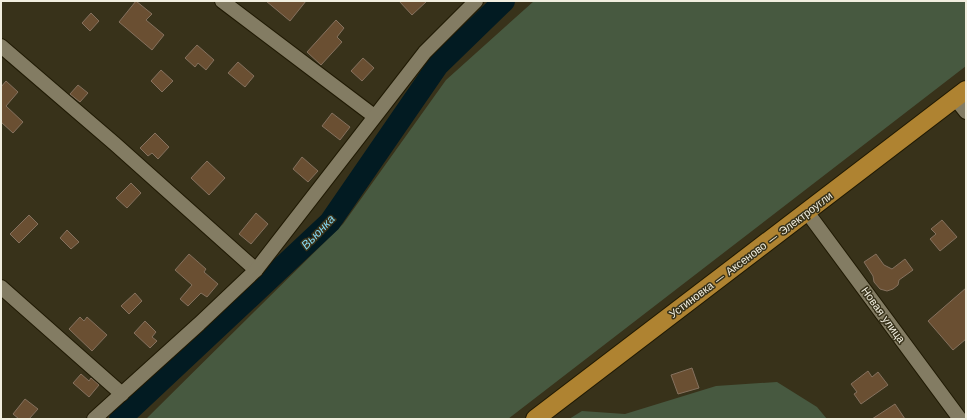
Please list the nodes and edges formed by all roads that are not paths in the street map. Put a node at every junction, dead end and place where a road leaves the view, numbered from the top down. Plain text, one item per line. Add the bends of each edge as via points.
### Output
1 (222, 1) edge
2 (476, 1) edge
3 (1, 46) edge
4 (961, 94) edge
5 (966, 112) edge
6 (374, 116) junction
7 (807, 212) junction
8 (256, 270) junction
9 (1, 287) edge
10 (122, 394) junction
11 (94, 419) edge
12 (535, 419) edge
13 (960, 419) edge

1 - 6 street
2 - 6 street via 425,52
3 - 8 street
4 - 5 street
4 - 7 main road, Устиновка — Аксеново — Электроугли
6 - 8 street
7 - 12 main road, Устиновка — Аксеново — Электроугли
7 - 13 street, Новая улица
8 - 10 street
9 - 10 street
10 - 11 street

